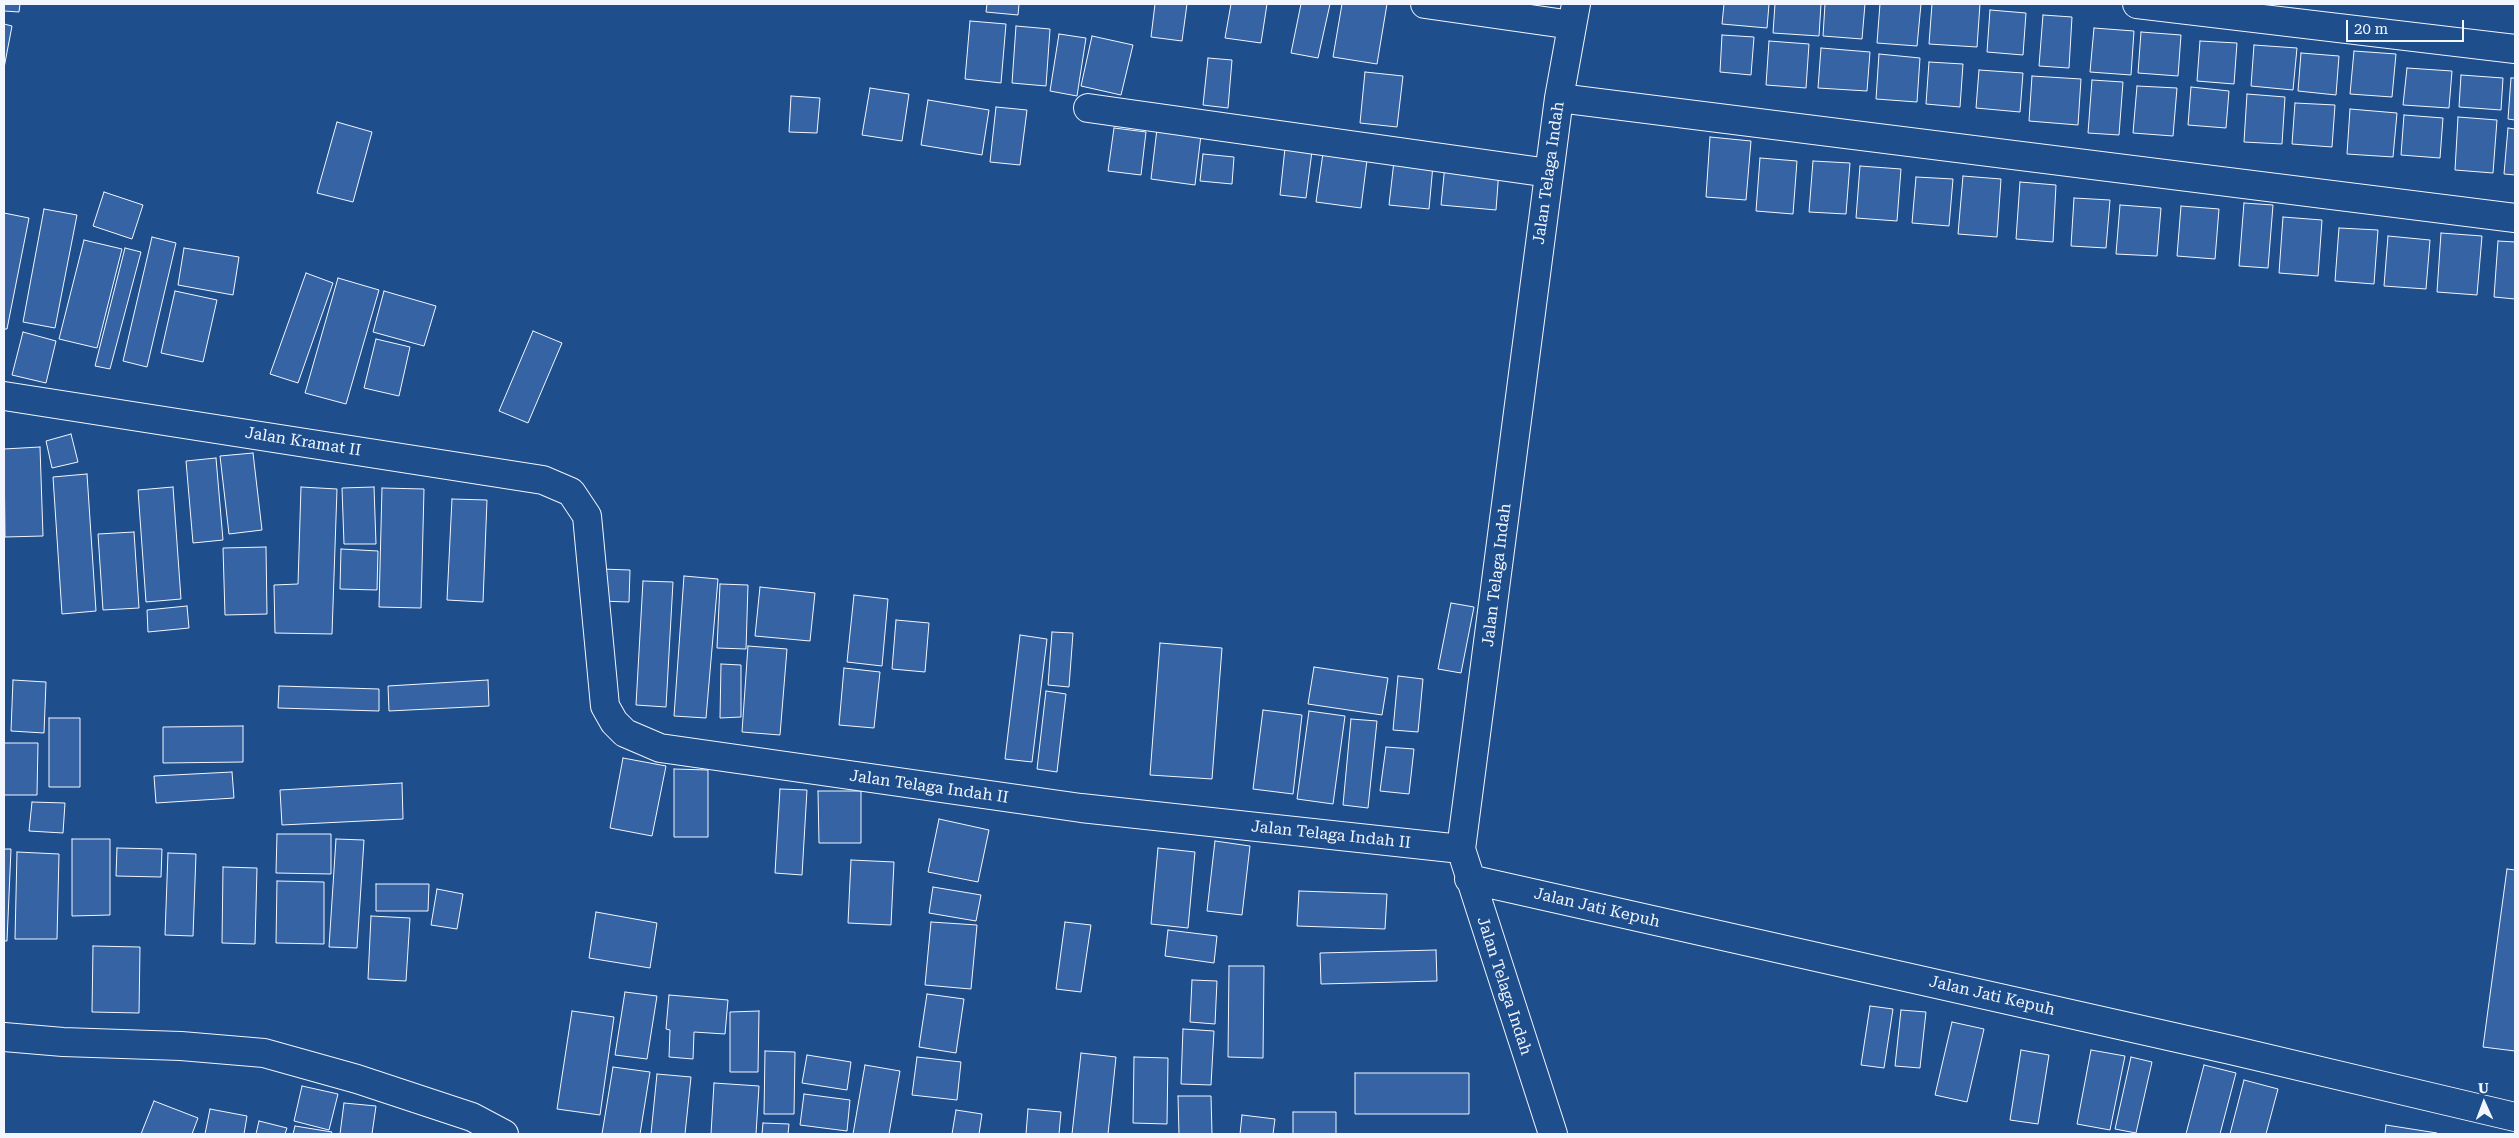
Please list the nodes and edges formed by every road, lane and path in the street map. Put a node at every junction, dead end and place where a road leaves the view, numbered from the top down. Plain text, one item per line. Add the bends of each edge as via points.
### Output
1 (1425, 4) edge
2 (2137, 4) edge
3 (1574, 14) edge
4 (2515, 49) edge
5 (1559, 98) junction
6 (1088, 108) dead end
7 (1534, 170) junction
8 (2515, 218) edge
9 (4, 396) edge
10 (587, 516) joint
11 (1461, 849) junction
12 (1469, 879) junction
13 (4, 1037) edge
14 (2515, 1117) edge
15 (504, 1134) edge
16 (1554, 1134) edge

1 - 3 street
2 - 4 street
3 - 5 street, Jalan Telaga Indah
5 - 7 street, Jalan Telaga Indah
5 - 8 street
6 - 7 street
7 - 11 street, Jalan Telaga Indah
9 - 10 street, Jalan Kramat II via 544,480 571,492
10 - 11 street, Jalan Telaga Indah II via 606,706 614,722 625,733 643,743 1081,808
11 - 12 street, Jalan Telaga Indah
12 - 14 street, Jalan Jati Kepuh
12 - 16 street, Jalan Telaga Indah
13 - 15 street via 264,1053 472,1116

